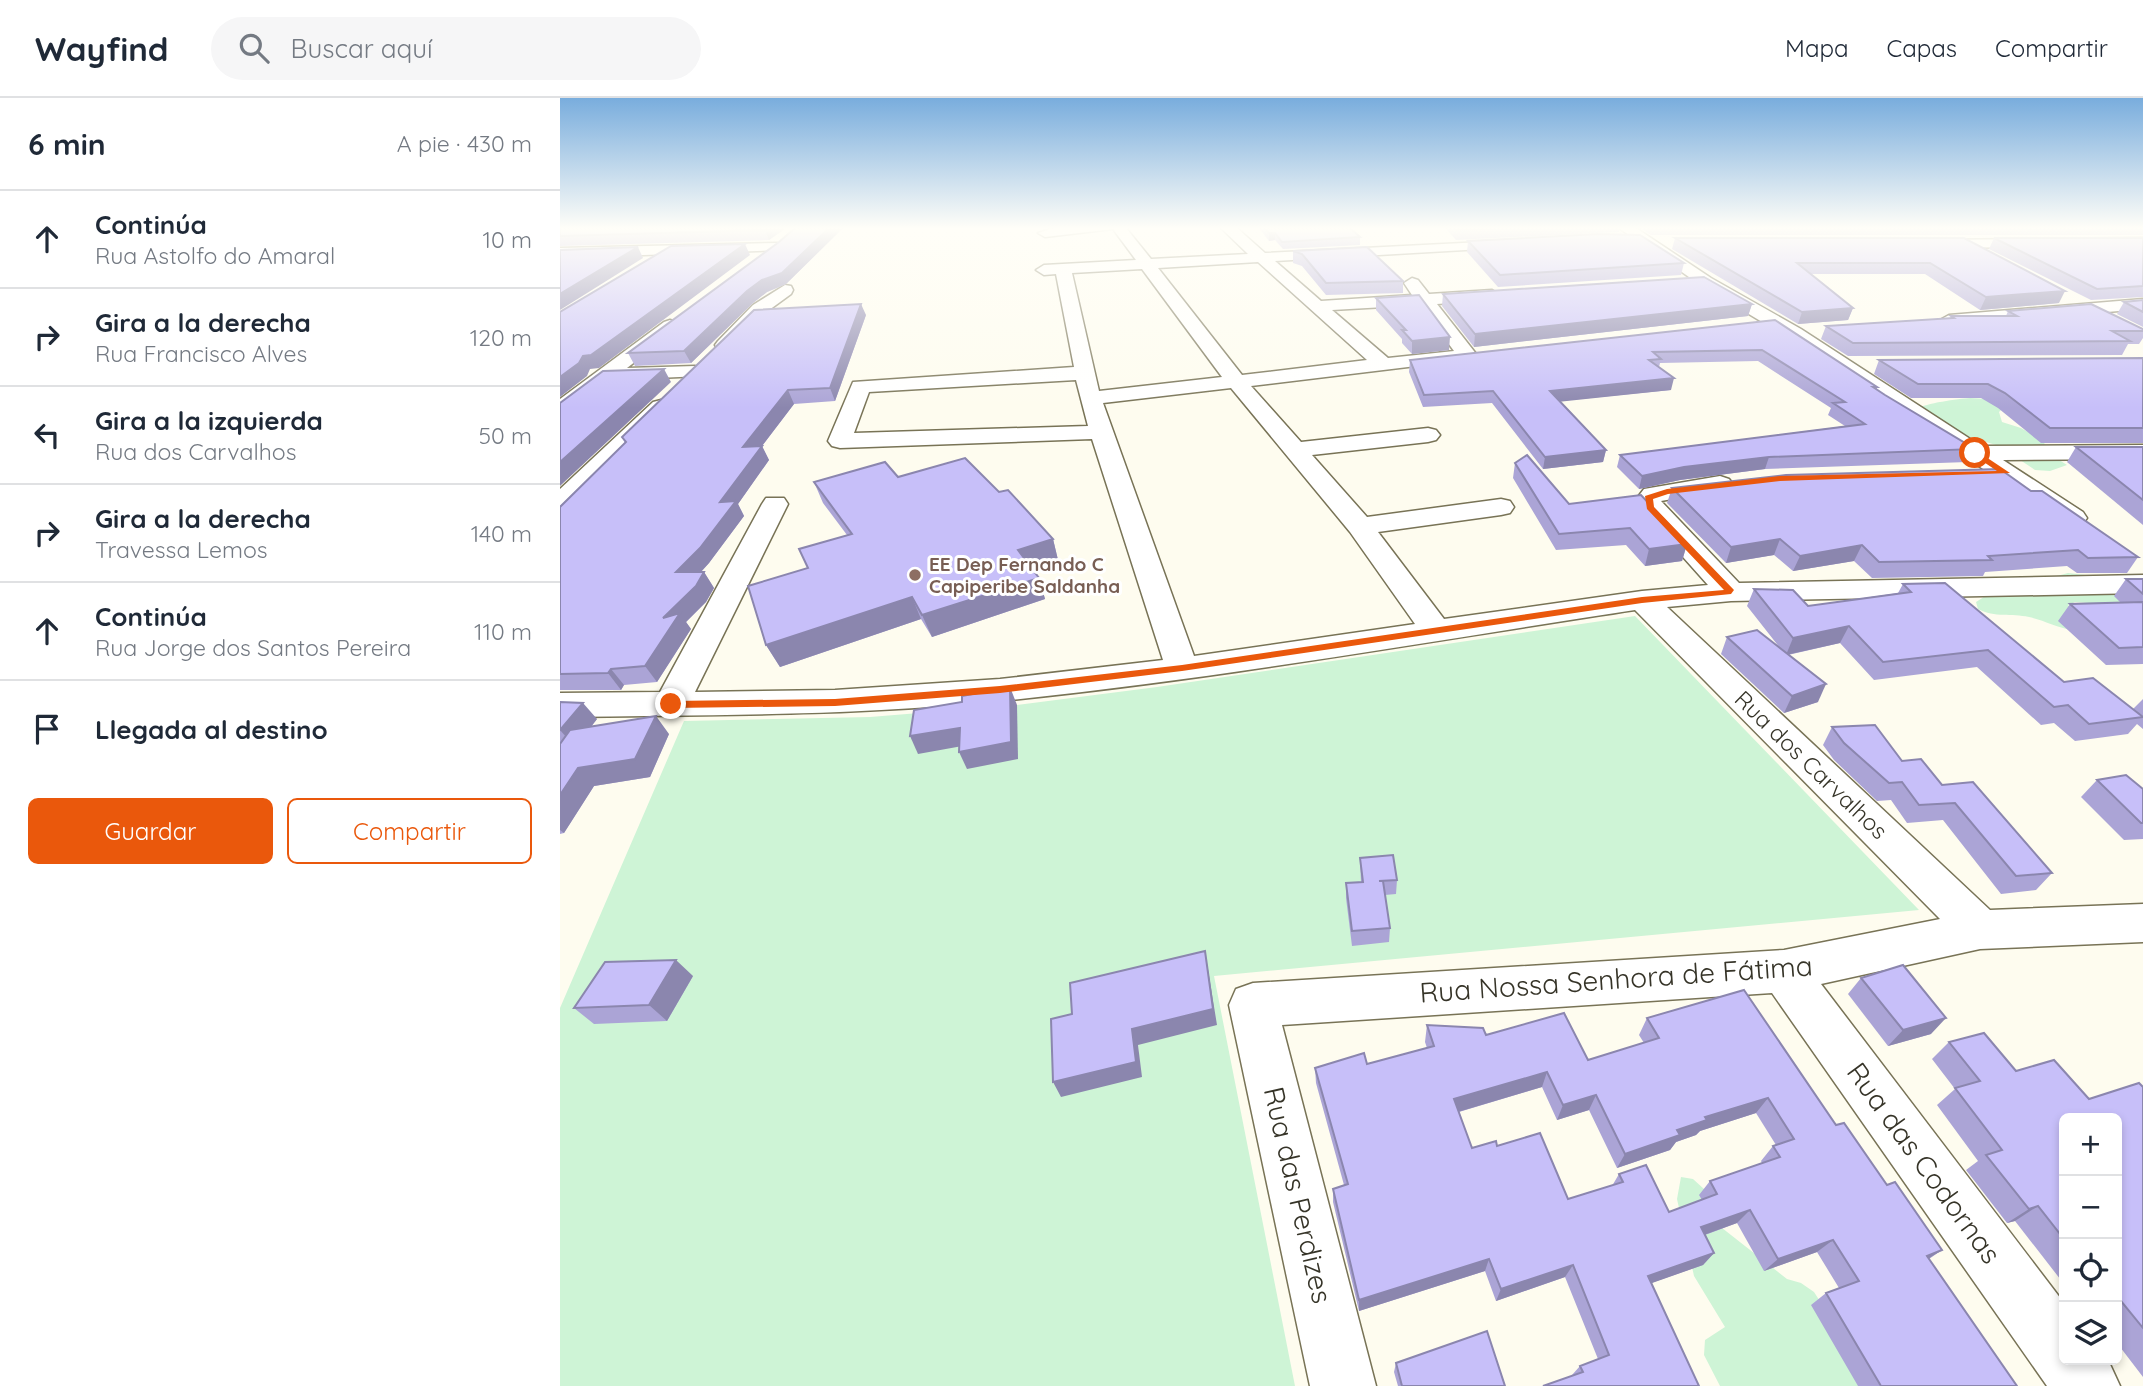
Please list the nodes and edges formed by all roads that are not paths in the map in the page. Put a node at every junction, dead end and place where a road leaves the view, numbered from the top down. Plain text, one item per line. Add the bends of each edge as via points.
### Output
1 (1060, 288) edge
2 (1167, 288) edge
3 (1298, 288) edge
4 (1416, 288) edge
5 (1717, 288) edge
6 (785, 290) dead end
7 (1504, 294) edge
8 (2066, 296) edge
9 (1424, 299) junction
10 (2143, 304) edge
11 (1318, 306) junction
12 (2090, 308) junction
13 (689, 312) edge
14 (1933, 322) edge
15 (1747, 325) edge
16 (2122, 325) edge
17 (1784, 328) junction
18 (1822, 331) dead end
19 (1384, 365) junction
20 (1842, 365) junction
21 (1883, 365) edge
22 (695, 372) junction
23 (1084, 373) junction
24 (604, 376) junction
25 (571, 377) edge
26 (1236, 381) junction
27 (1090, 398) junction
28 (560, 410) edge
29 (1102, 432) junction
30 (1428, 435) dead end
31 (1295, 450) junction
32 (2143, 452) edge
33 (1971, 463) junction
34 (1739, 482) edge
35 (560, 503) edge
36 (775, 504) dead end
37 (1501, 507) dead end
38 (1360, 526) junction
39 (2097, 534) edge
40 (2143, 584) edge
41 (1731, 592) junction
42 (1642, 600) junction
43 (1436, 630) junction
44 (1182, 668) junction
45 (671, 704) junction
46 (560, 705) edge
47 (2143, 923) edge
48 (1980, 930) junction
49 (1784, 971) junction
50 (1253, 1005) joint
51 (2059, 1348) edge
52 (2071, 1365) edge
53 (1343, 1386) edge
54 (2087, 1386) edge

1 - 23 street
2 - 26 street
3 - 11 street
4 - 9 street
5 - 17 street
6 - 22 street
7 - 9 street
8 - 12 street
9 - 11 street
9 - 19 street via 1474,354
10 - 12 street
11 - 19 street
12 - 14 street
12 - 16 street
13 - 24 street
15 - 17 street
17 - 18 street
17 - 20 street
19 - 26 street
20 - 21 street
20 - 33 street
22 - 24 street
22 - 35 street
23 - 27 street
23 - 29 street via 860,386 840,441
24 - 25 street
24 - 28 street
26 - 27 street
26 - 31 street
27 - 29 street
29 - 44 street
30 - 31 street
31 - 38 street
32 - 33 street
33 - 39 street via 2006,473
34 - 41 street via 1653,494 1647,502
36 - 45 street
37 - 38 street
38 - 43 street
40 - 41 street
41 - 42 street
42 - 43 street
42 - 48 street, Rua dos Carvalhos
43 - 44 street
44 - 45 street via 1000,690 835,702
45 - 46 street
47 - 48 street, Rua Nossa Senhora de Fátima
48 - 49 street, Rua Nossa Senhora de Fátima
49 - 50 street, Rua Nossa Senhora de Fátima
49 - 51 street, Rua das Codornas
50 - 53 street, Rua das Perdizes
52 - 54 street

